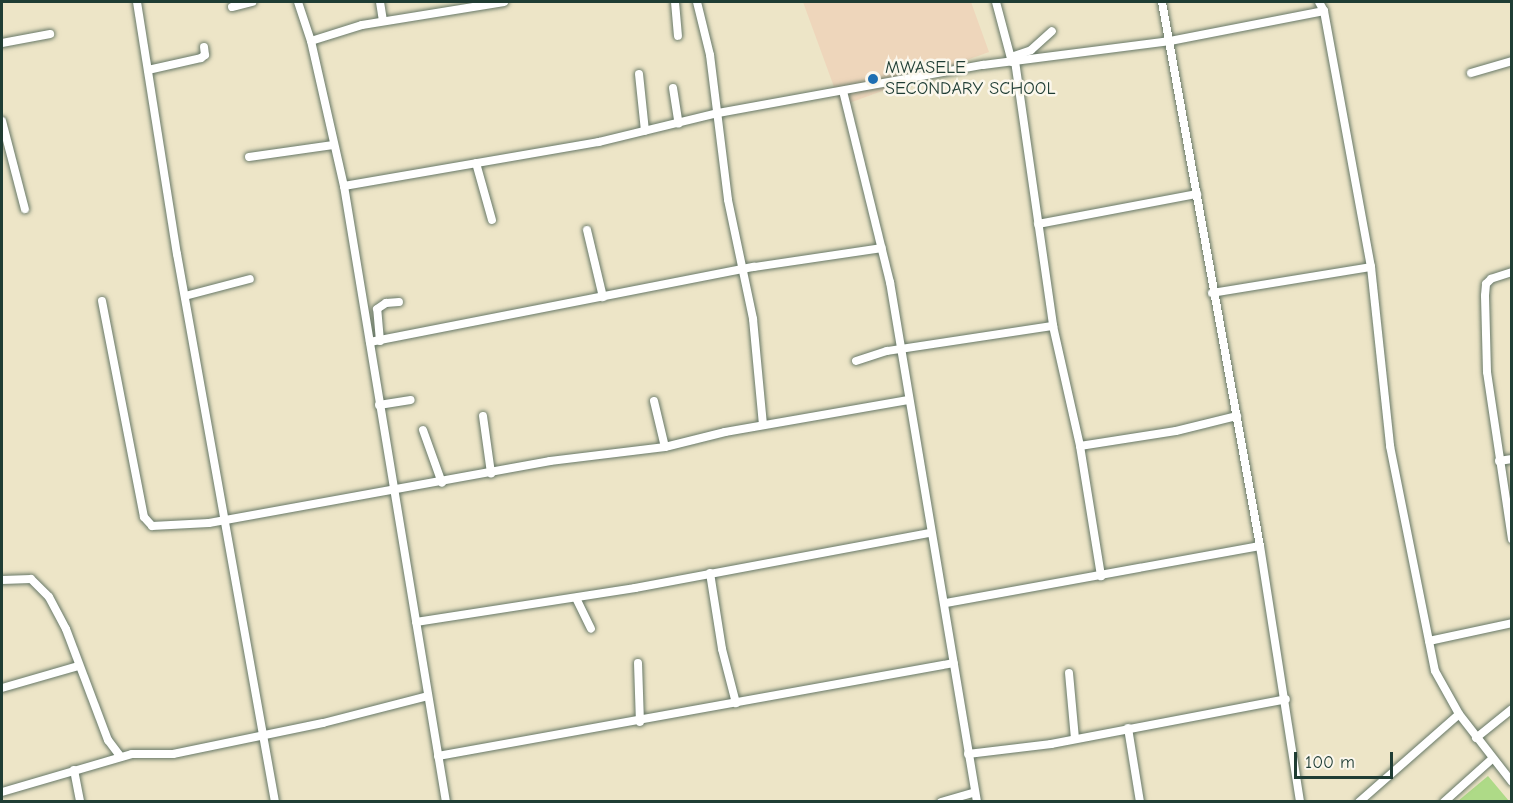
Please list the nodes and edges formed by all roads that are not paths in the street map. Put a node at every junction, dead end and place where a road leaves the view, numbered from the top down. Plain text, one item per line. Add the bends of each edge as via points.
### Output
1 (137, 2) edge
2 (252, 2) edge
3 (298, 2) edge
4 (380, 2) edge
5 (504, 2) edge
6 (675, 2) edge
7 (697, 2) edge
8 (996, 2) edge
9 (1162, 2) edge
10 (1319, 2) edge
11 (232, 8) dead end
12 (1324, 11) junction
13 (384, 21) junction
14 (1052, 31) dead end
15 (50, 34) dead end
16 (678, 36) dead end
17 (311, 41) junction
18 (1170, 41) junction
19 (2, 43) edge
20 (204, 47) dead end
21 (1013, 60) junction
22 (1512, 61) edge
23 (148, 70) junction
24 (1471, 73) dead end
25 (639, 74) dead end
26 (673, 88) dead end
27 (843, 91) junction
28 (718, 113) junction
29 (2, 121) edge
30 (679, 124) junction
31 (645, 131) junction
32 (333, 146) junction
33 (249, 157) dead end
34 (477, 163) junction
35 (344, 186) junction
36 (1197, 194) junction
37 (25, 208) dead end
38 (492, 220) dead end
39 (1038, 224) junction
40 (587, 230) dead end
41 (882, 248) junction
42 (1371, 267) junction
43 (742, 270) junction
44 (1512, 272) edge
45 (250, 279) dead end
46 (1212, 293) junction
47 (185, 296) junction
48 (603, 297) junction
49 (102, 301) dead end
50 (399, 302) dead end
51 (1053, 326) junction
52 (380, 340) junction
53 (370, 342) junction
54 (901, 350) junction
55 (856, 362) dead end
56 (411, 400) dead end
57 (654, 400) dead end
58 (908, 400) junction
59 (379, 405) junction
60 (483, 416) dead end
61 (1237, 416) junction
62 (764, 425) junction
63 (423, 430) dead end
64 (1080, 446) junction
65 (665, 447) junction
66 (1512, 459) edge
67 (1499, 461) junction
68 (491, 473) junction
69 (442, 483) junction
70 (393, 490) junction
71 (226, 519) junction
72 (930, 533) junction
73 (1512, 539) edge
74 (1260, 546) junction
75 (710, 573) junction
76 (1101, 576) junction
77 (2, 579) edge
78 (576, 598) junction
79 (946, 603) junction
80 (416, 622) junction
81 (1512, 623) edge
82 (591, 629) dead end
83 (1429, 641) junction
84 (638, 663) dead end
85 (954, 663) junction
86 (78, 666) junction
87 (1069, 673) dead end
88 (2, 688) edge
89 (428, 696) junction
90 (1286, 699) junction
91 (736, 703) junction
92 (1512, 709) edge
93 (1459, 714) junction
94 (640, 722) junction
95 (1128, 728) junction
96 (266, 734) junction
97 (1476, 738) junction
98 (1075, 739) junction
99 (968, 754) junction
100 (438, 756) junction
101 (121, 757) junction
102 (1492, 759) junction
103 (74, 770) junction
104 (1512, 782) edge
105 (2, 792) edge
106 (976, 797) edge
107 (80, 801) edge
108 (275, 801) edge
109 (446, 801) edge
110 (941, 801) edge
111 (1140, 801) edge
112 (1300, 801) edge
113 (1359, 801) edge
114 (1444, 801) edge

1 - 23 street
2 - 11 street
3 - 17 street
4 - 13 street
5 - 13 street
6 - 16 street
7 - 28 street
8 - 21 street
9 - 18 street
10 - 12 street
12 - 18 street
12 - 42 street
13 - 17 street
14 - 21 street
15 - 19 street
17 - 32 street
18 - 21 street
18 - 36 street
20 - 23 street via 205,55 201,58
21 - 27 street
21 - 39 street
22 - 24 street
23 - 47 street
25 - 31 street
26 - 30 street
27 - 28 street
27 - 41 street
28 - 30 street
28 - 43 street via 728,200
29 - 37 street
30 - 31 street
31 - 34 street
32 - 33 street
32 - 35 street
34 - 35 street
34 - 38 street
35 - 53 street
36 - 39 street
36 - 46 street
39 - 51 street
40 - 48 street
41 - 43 street
41 - 54 street
42 - 46 street
42 - 83 street via 1390,446
43 - 48 street
43 - 62 street via 753,319
44 - 67 street via 1491,279 1486,284 1485,297 1487,372
45 - 47 street
46 - 61 street
47 - 71 street
48 - 52 street
49 - 71 street via 146,523 176,526
50 - 52 street via 377,309
51 - 54 street
51 - 64 street
52 - 53 street
53 - 59 street
54 - 55 street
54 - 58 street
56 - 59 street
57 - 65 street
58 - 62 street
58 - 72 street
59 - 70 street
60 - 68 street
61 - 64 street via 1176,431
61 - 74 street
62 - 65 street
63 - 69 street
64 - 76 street
65 - 68 street via 613,451
66 - 67 street
67 - 73 street
68 - 69 street
69 - 70 street
70 - 71 street
70 - 80 street
71 - 96 street
72 - 75 street
72 - 79 street
74 - 76 street
74 - 90 street
75 - 78 street
75 - 91 street via 722,649
76 - 79 street
77 - 86 street via 25,577 41,587 58,612
78 - 80 street
78 - 82 street
79 - 85 street
80 - 89 street
81 - 83 street
83 - 93 street via 1439,682
84 - 94 street
85 - 91 street
85 - 99 street
86 - 88 street
86 - 101 street via 108,740
87 - 98 street
89 - 96 street
89 - 100 street
90 - 95 street
90 - 112 street
91 - 94 street
92 - 97 street
93 - 97 street
93 - 113 street
94 - 100 street
95 - 98 street
95 - 111 street
96 - 101 street via 173,754
96 - 108 street
97 - 102 street
98 - 99 street
99 - 106 street
100 - 109 street
101 - 103 street
102 - 104 street
102 - 114 street
103 - 105 street
103 - 107 street
106 - 110 street

